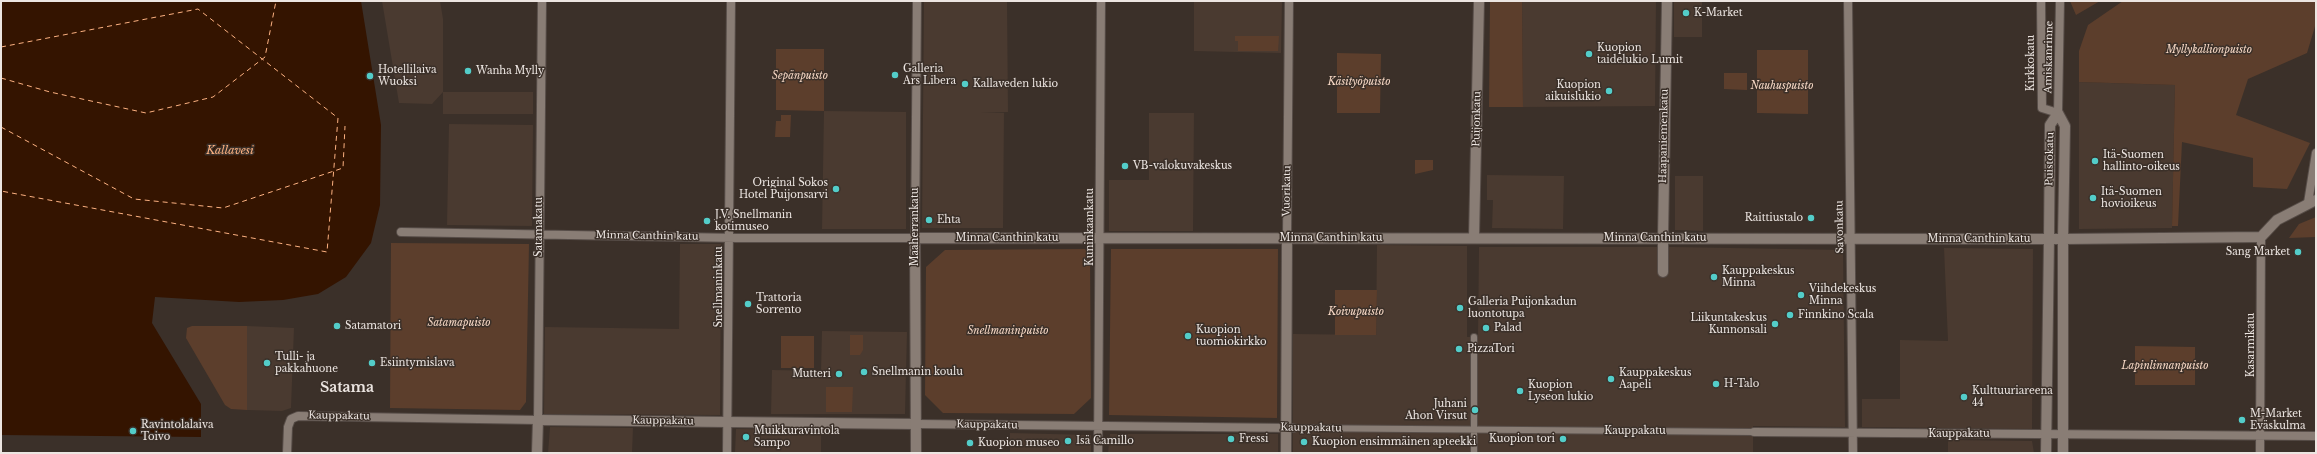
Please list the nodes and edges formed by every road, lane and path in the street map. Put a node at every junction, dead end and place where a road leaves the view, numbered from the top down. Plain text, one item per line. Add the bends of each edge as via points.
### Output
1 (542, 1) edge
2 (731, 1) edge
3 (917, 1) edge
4 (1101, 1) edge
5 (1289, 1) edge
6 (1479, 1) edge
7 (1667, 1) edge
8 (1848, 1) edge
9 (2041, 1) edge
10 (2060, 1) edge
11 (2058, 113) junction
12 (2316, 153) edge
13 (2312, 202) edge
14 (401, 232) dead end
15 (539, 234) junction
16 (2261, 237) junction
17 (729, 238) junction
18 (915, 238) junction
19 (1100, 238) junction
20 (1287, 238) junction
21 (1474, 238) junction
22 (1663, 238) junction
23 (1850, 238) junction
24 (2049, 239) junction
25 (2064, 239) junction
26 (1663, 272) dead end
27 (1474, 337) dead end
28 (538, 420) junction
29 (728, 422) junction
30 (917, 424) junction
31 (1098, 426) junction
32 (1290, 428) junction
33 (1474, 430) junction
34 (1754, 432) joint
35 (1853, 432) junction
36 (2046, 434) junction
37 (2063, 434) junction
38 (2260, 436) junction
39 (2316, 436) edge
40 (287, 453) edge
41 (537, 453) edge
42 (727, 453) edge
43 (916, 453) edge
44 (1098, 453) edge
45 (1286, 453) edge
46 (1474, 453) edge
47 (1853, 453) edge
48 (2046, 453) edge
49 (2063, 453) edge
50 (2260, 453) edge

1 - 15 street, Satamakatu
2 - 17 street, Snellmaninkatu
3 - 18 street, Maaherrankatu
4 - 19 street, Kuninkaankatu
5 - 20 street, Vuorikatu
6 - 21 main road, Puijonkatu
7 - 22 main road, Haapaniemenkatu
8 - 23 street, Savonkatu
9 - 11 street, Kirkkokatu via 2042,108
10 - 11 street, Amiskanrinne
11 - 24 main road, Puistokatu via 2050,126
11 - 25 main road, Puistokatu via 2065,126
12 - 13 street
13 - 16 main road via 2277,220
14 - 15 street, Minna Canthin katu
15 - 17 street, Minna Canthin katu
15 - 28 street, Satamakatu
16 - 25 main road, Minna Canthin katu
16 - 38 street, Kasarmikatu
17 - 18 street, Minna Canthin katu
17 - 29 street, Snellmaninkatu
18 - 19 main road, Minna Canthin katu
18 - 30 main road, Maaherrankatu
19 - 20 main road, Minna Canthin katu
19 - 31 street, Kuninkaankatu
20 - 21 main road, Minna Canthin katu
20 - 32 main road, Vuorikatu
21 - 22 main road, Minna Canthin katu
22 - 23 main road, Minna Canthin katu
22 - 26 main road, Haapaniemenkatu
23 - 24 main road, Minna Canthin katu
23 - 35 street, Savonkatu
24 - 25 main road, Minna Canthin katu
24 - 36 main road, Puistokatu
25 - 37 main road, Puistokatu
27 - 33 street
28 - 29 main road, Kauppakatu
28 - 40 street, Kauppakatu via 298,416 291,419 288,427
28 - 41 main road, Satamakatu
29 - 30 main road, Kauppakatu
29 - 42 street, Snellmaninkatu
30 - 31 street, Kauppakatu
30 - 43 main road, Maaherrankatu
31 - 32 street, Kauppakatu
31 - 44 street, Kuninkaankatu
32 - 33 street, Kauppakatu
32 - 45 main road, Vuorikatu
33 - 34 street, Kauppakatu
33 - 46 street
34 - 35 street, Kauppakatu
35 - 36 street, Kauppakatu
35 - 47 street, Savonkatu
36 - 37 street, Kauppakatu
36 - 48 main road, Puistokatu
37 - 38 street, Kauppakatu
37 - 49 main road, Puistokatu
38 - 39 street, Kauppakatu
38 - 50 street, Kasarmikatu

